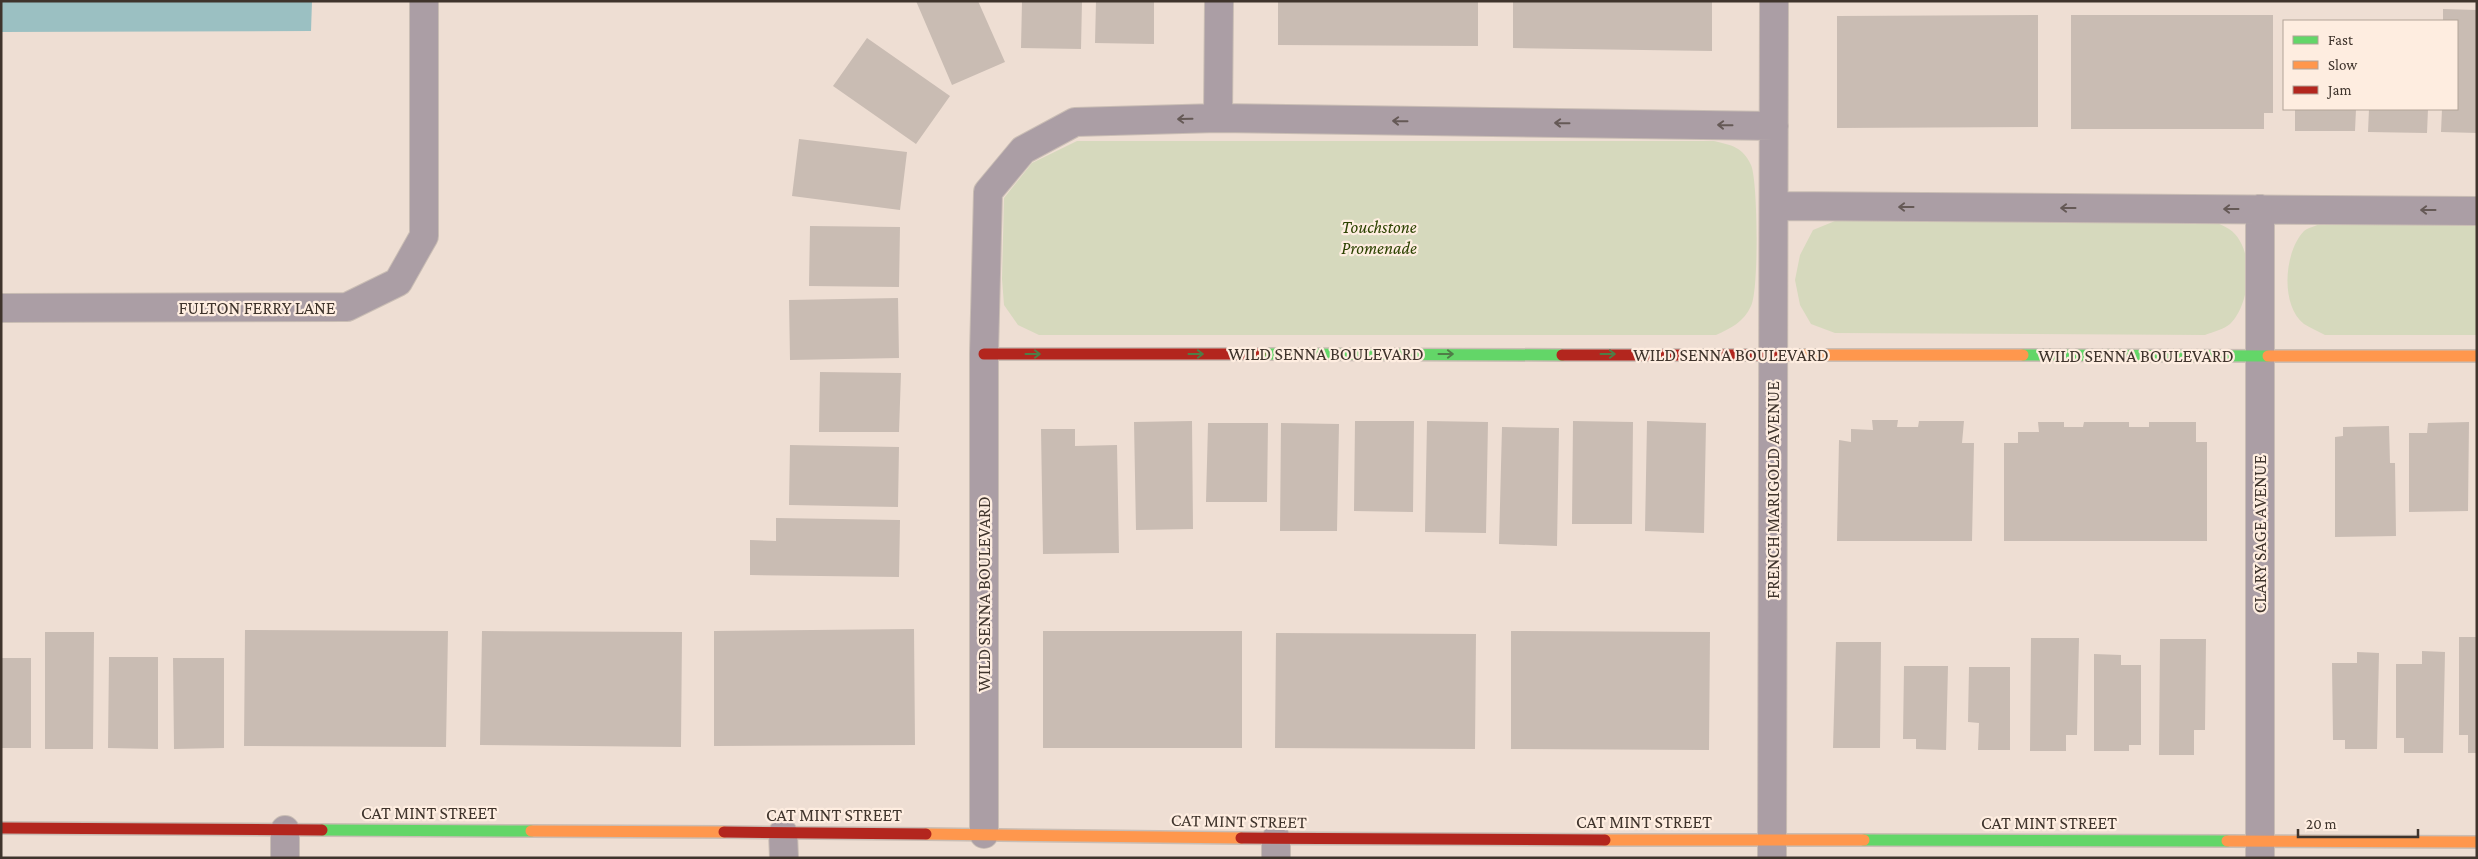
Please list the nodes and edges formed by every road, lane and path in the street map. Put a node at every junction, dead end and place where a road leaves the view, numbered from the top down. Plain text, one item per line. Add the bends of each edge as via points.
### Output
1 (424, 1) edge
2 (1219, 1) edge
3 (1774, 1) edge
4 (1218, 118) junction
5 (1774, 126) junction
6 (1774, 206) junction
7 (2260, 209) junction
8 (2477, 210) edge
9 (1, 308) edge
10 (984, 354) junction
11 (1774, 355) junction
12 (2260, 356) junction
13 (2477, 356) edge
14 (1, 828) edge
15 (285, 830) junction
16 (984, 834) junction
17 (2477, 842) edge
18 (784, 845) edge
19 (1276, 848) edge
20 (1772, 849) edge
21 (2260, 850) edge
22 (285, 858) edge

1 - 9 street, FULTON FERRY LANE via 424,236 398,282 347,308
2 - 4 street
3 - 5 street, FRENCH MARIGOLD AVENUE
5 -> 4 street, WILD SENNA BOULEVARD
4 -> 10 street, WILD SENNA BOULEVARD via 1075,122 1023,150 988,192
5 - 6 street, FRENCH MARIGOLD AVENUE
7 -> 6 street
6 - 11 street, FRENCH MARIGOLD AVENUE
8 -> 7 street
7 - 12 street, CLARY SAGE AVENUE
10 -> 11 street, WILD SENNA BOULEVARD
10 - 16 street, WILD SENNA BOULEVARD
11 - 12 street, WILD SENNA BOULEVARD
11 - 20 street, FRENCH MARIGOLD AVENUE
12 - 13 street, WILD SENNA BOULEVARD
12 - 21 street, CLARY SAGE AVENUE
14 - 15 street, CAT MINT STREET
15 - 18 street, CAT MINT STREET
15 - 22 street
16 - 18 street, CAT MINT STREET
16 - 19 street, CAT MINT STREET
17 - 21 street, CAT MINT STREET
19 - 20 street, CAT MINT STREET
20 - 21 street, CAT MINT STREET

